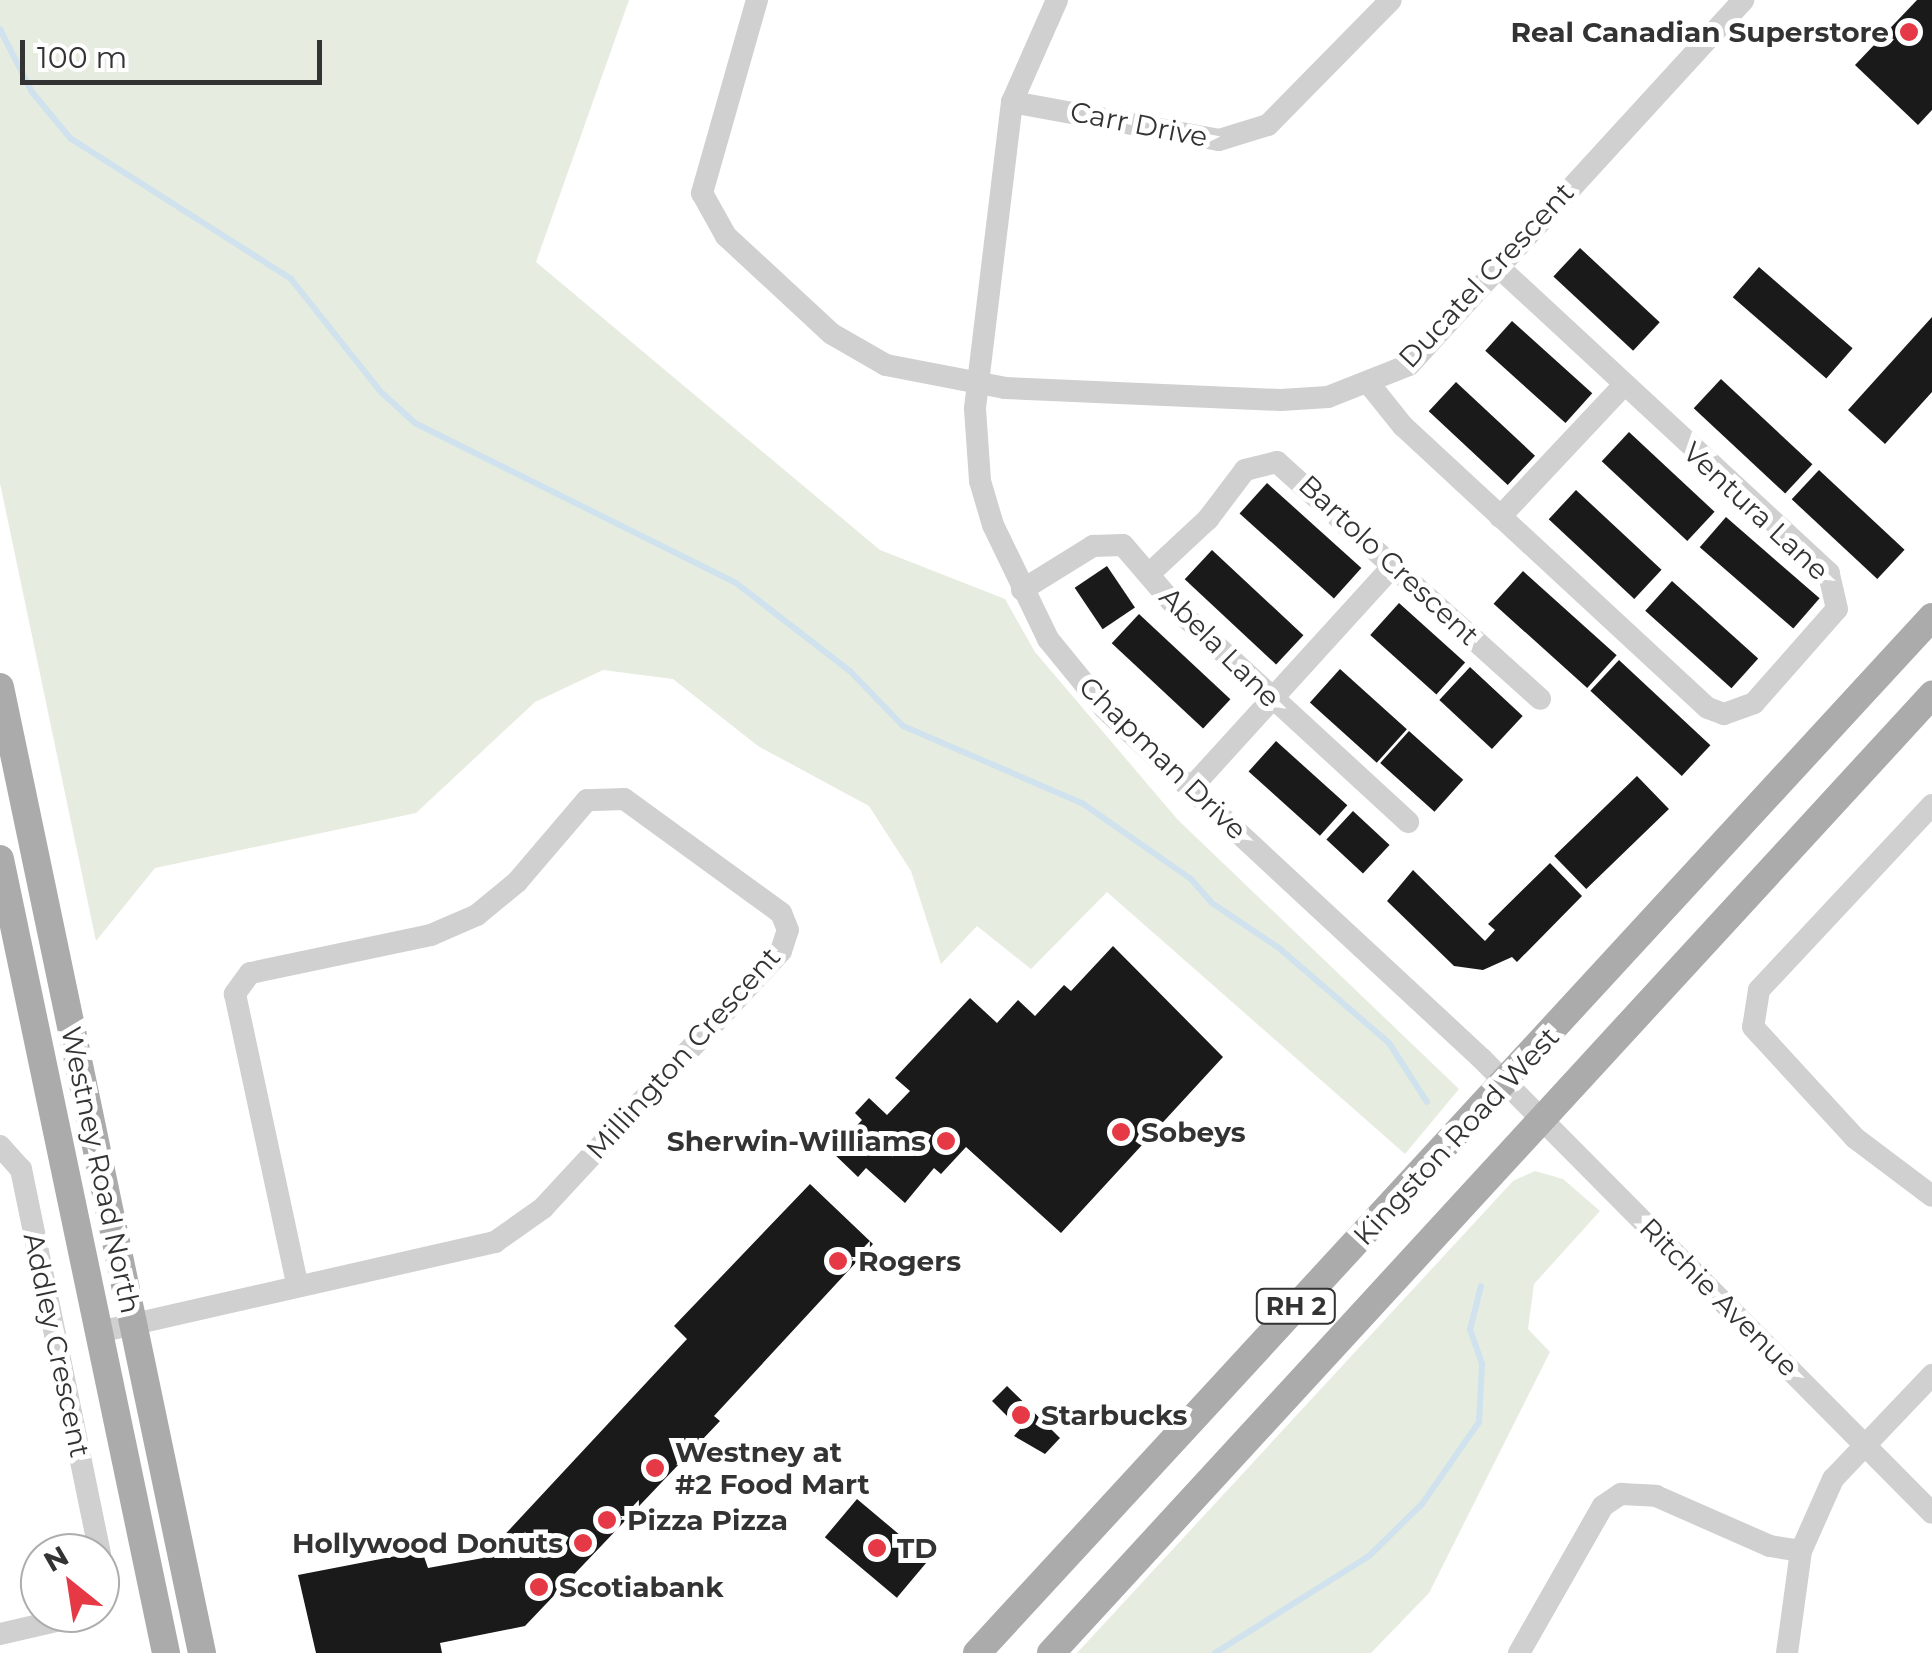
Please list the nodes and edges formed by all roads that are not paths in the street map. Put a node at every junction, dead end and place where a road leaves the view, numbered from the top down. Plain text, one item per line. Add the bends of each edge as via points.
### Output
1 (758, 0) edge
2 (1057, 0) edge
3 (1392, 0) edge
4 (1744, 0) edge
5 (1012, 102) junction
6 (1498, 266) junction
7 (978, 382) junction
8 (1370, 385) junction
9 (1622, 387) junction
10 (1500, 518) junction
11 (1394, 565) junction
12 (1149, 574) junction
13 (1022, 590) junction
14 (1932, 617) edge
15 (0, 687) edge
16 (1932, 695) edge
17 (1271, 699) junction
18 (1540, 699) dead end
19 (1190, 788) junction
20 (1932, 805) edge
21 (1408, 822) dead end
22 (2, 876) edge
23 (40, 876) junction
24 (1505, 1083) junction
25 (1541, 1120) junction
26 (0, 1146) edge
27 (1932, 1196) edge
28 (297, 1284) junction
29 (133, 1324) junction
30 (99, 1332) junction
31 (1932, 1375) edge
32 (1865, 1442) junction
33 (169, 1495) junction
34 (135, 1503) junction
35 (1932, 1513) edge
36 (96, 1533) edge
37 (1801, 1551) junction
38 (166, 1653) edge
39 (202, 1653) edge
40 (977, 1653) edge
41 (1050, 1653) edge
42 (1519, 1653) edge
43 (1787, 1653) edge

1 - 7 street, Ducatel Crescent via 702,193 714,222 832,334 886,365
2 - 5 street, Chapman Drive
3 - 5 street, Carr Drive via 1268,125 1219,140
4 - 6 street, Ducatel Crescent
5 - 7 street, Chapman Drive
6 - 8 street, Ducatel Crescent via 1409,365
6 - 9 street, Ventura Lane
7 - 8 street, Ducatel Crescent via 1282,400 1328,398
7 - 13 street, Chapman Drive via 980,480 1003,557
8 - 10 street, Ventura Lane via 1403,426
9 - 10 street
9 - 10 street, Ventura Lane via 1828,573 1838,609 1779,676 1740,710 1708,708
11 - 12 street, Bartolo Crescent via 1276,462 1245,470 1208,518
11 - 17 street
11 - 18 street, Bartolo Crescent
12 - 13 street, Abela Lane via 1134,552 1109,541
12 - 17 street, Abela Lane
13 - 19 street, Chapman Drive via 1048,640 1090,691
14 - 24 main road, Kingston Road West / RH 2
15 - 23 main road, Westney Road North
16 - 25 main road, Kingston Road West / RH 2
17 - 19 street
17 - 21 street, Abela Lane
19 - 24 street, Chapman Drive
20 - 27 street via 1759,990 1753,1027 1855,1138
22 - 23 street
22 - 30 main road, Westney Road North
23 - 29 main road, Westney Road North
24 - 25 street, Ritchie Avenue
24 - 40 main road, Kingston Road West / RH 2
25 - 32 street, Ritchie Avenue
25 - 41 main road, Kingston Road West / RH 2
26 - 36 street, Addley Crescent via 21,1168
28 - 28 street, Millington Crescent via 495,1242 543,1208 782,951 788,930 782,913 624,800 588,800 517,882 477,915 431,936 250,973 235,994
28 - 29 street, Millington Crescent
29 - 30 street, Millington Crescent
29 - 33 main road, Westney Road North
30 - 34 main road, Westney Road North
31 - 32 street
32 - 35 street, Ritchie Avenue
32 - 37 street via 1833,1479
33 - 34 main road
33 - 39 main road, Westney Road North
34 - 38 main road, Westney Road North
37 - 42 street via 1770,1546 1656,1496 1621,1494 1603,1506
37 - 43 street

